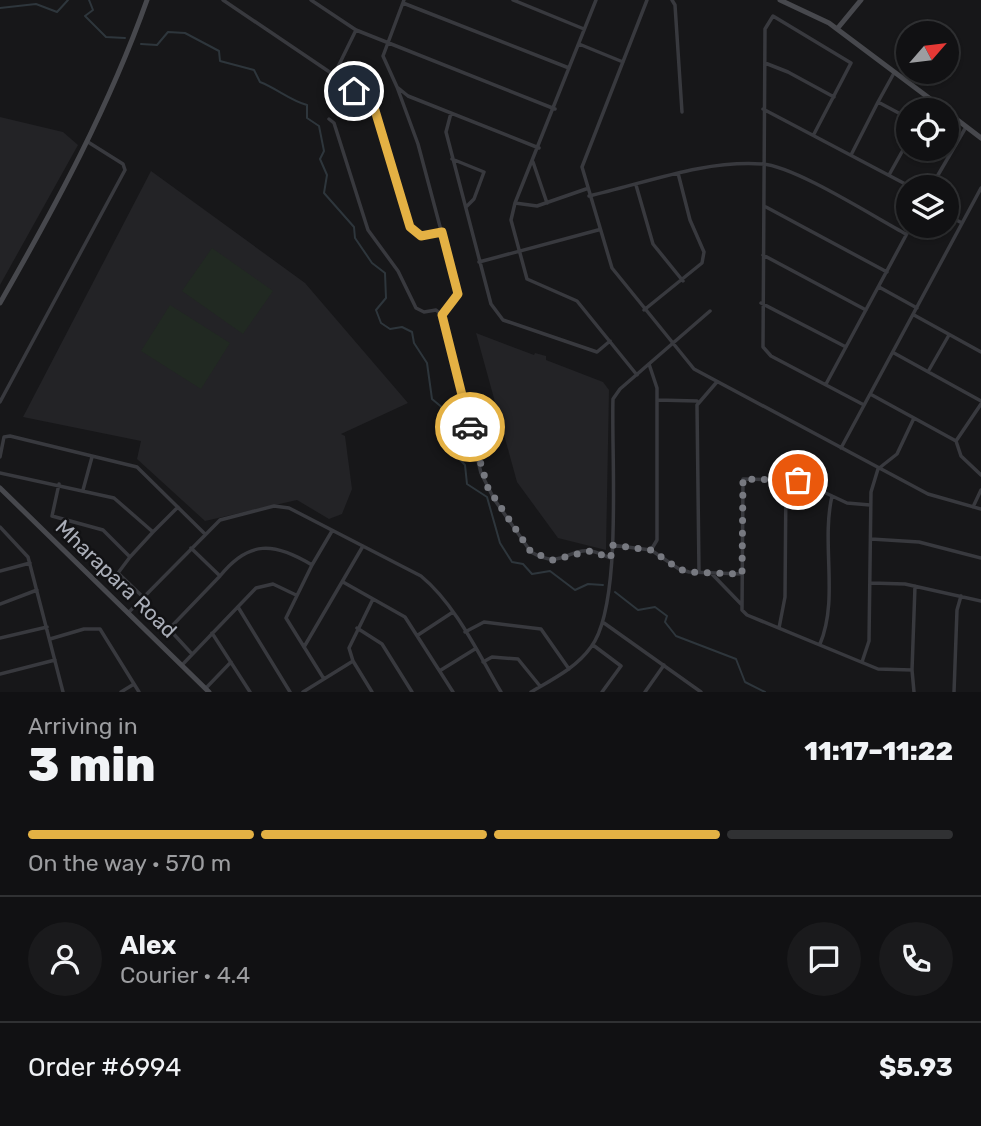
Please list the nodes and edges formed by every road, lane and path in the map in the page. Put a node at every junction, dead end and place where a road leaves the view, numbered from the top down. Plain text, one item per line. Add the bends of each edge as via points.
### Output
1 (147, 0) edge
2 (223, 0) edge
3 (311, 0) edge
4 (513, 0) edge
5 (596, 0) edge
6 (647, 0) edge
7 (672, 0) edge
8 (780, 0) edge
9 (861, 0) edge
10 (403, 1) edge
11 (584, 29) junction
12 (837, 29) junction
13 (356, 30) junction
14 (387, 40) junction
15 (579, 44) junction
16 (623, 62) junction
17 (765, 63) junction
18 (569, 68) junction
19 (895, 71) junction
20 (334, 75) junction
21 (397, 87) junction
22 (834, 97) junction
23 (929, 98) edge
24 (878, 102) junction
25 (555, 109) junction
26 (763, 109) junction
27 (682, 112) dead end
28 (896, 112) edge
29 (451, 113) junction
30 (329, 119) dead end
31 (959, 121) edge
32 (966, 127) junction
33 (814, 134) junction
34 (981, 138) edge
35 (959, 139) edge
36 (88, 142) junction
37 (539, 148) junction
38 (851, 155) junction
39 (452, 159) junction
40 (897, 161) edge
41 (533, 162) junction
42 (764, 164) junction
43 (678, 173) junction
44 (889, 175) junction
45 (896, 179) edge
46 (636, 185) junction
47 (981, 188) edge
48 (586, 189) junction
49 (589, 196) junction
50 (515, 202) junction
51 (547, 203) junction
52 (766, 206) junction
53 (465, 207) junction
54 (959, 221) edge
55 (962, 223) junction
56 (896, 229) edge
57 (598, 230) junction
58 (442, 232) junction
59 (904, 238) edge
60 (520, 251) junction
61 (762, 255) junction
62 (479, 261) junction
63 (887, 272) junction
64 (682, 281) junction
65 (879, 287) junction
66 (0, 303) edge
67 (761, 303) junction
68 (917, 308) junction
69 (644, 310) junction
70 (866, 310) junction
71 (710, 311) dead end
72 (914, 314) junction
73 (442, 315) junction
74 (949, 335) junction
75 (610, 341) junction
76 (671, 344) junction
77 (846, 347) junction
78 (894, 352) junction
79 (981, 352) edge
80 (649, 364) junction
81 (929, 371) junction
82 (637, 375) junction
83 (716, 383) junction
84 (825, 385) junction
85 (871, 395) junction
86 (657, 400) junction
87 (698, 401) junction
88 (0, 402) edge
89 (981, 402) edge
90 (864, 405) junction
91 (914, 418) junction
92 (956, 441) junction
93 (841, 448) junction
94 (0, 457) edge
95 (92, 457) junction
96 (878, 469) junction
97 (0, 473) edge
98 (981, 475) edge
99 (786, 478) junction
100 (59, 484) junction
101 (0, 488) edge
102 (83, 490) junction
103 (981, 490) edge
104 (832, 496) junction
105 (870, 505) junction
106 (178, 508) junction
107 (973, 508) junction
108 (981, 509) edge
109 (0, 527) edge
110 (332, 531) junction
111 (153, 532) junction
112 (205, 534) junction
113 (871, 539) junction
114 (611, 545) junction
115 (363, 546) junction
116 (191, 548) junction
117 (651, 550) junction
118 (130, 557) junction
119 (611, 558) junction
120 (981, 558) edge
121 (30, 563) junction
122 (312, 565) junction
123 (0, 571) edge
124 (699, 572) junction
125 (711, 573) junction
126 (742, 574) junction
127 (219, 576) junction
128 (343, 582) junction
129 (871, 583) junction
130 (915, 586) junction
131 (37, 590) junction
132 (296, 596) junction
133 (961, 596) junction
134 (144, 598) junction
135 (373, 599) junction
136 (981, 601) edge
137 (0, 604) edge
138 (741, 604) junction
139 (237, 607) junction
140 (128, 612) junction
141 (453, 612) junction
142 (604, 623) junction
143 (47, 627) junction
144 (357, 628) junction
145 (779, 628) junction
146 (465, 632) junction
147 (212, 633) junction
148 (418, 635) junction
149 (0, 638) edge
150 (50, 639) junction
151 (820, 644) junction
152 (593, 645) junction
153 (304, 648) junction
154 (475, 649) junction
155 (191, 654) junction
156 (55, 660) junction
157 (353, 661) junction
158 (231, 662) junction
159 (483, 662) junction
160 (862, 662) junction
161 (182, 665) junction
162 (664, 666) junction
163 (569, 669) junction
164 (912, 670) junction
165 (441, 671) junction
166 (0, 674) edge
167 (324, 679) junction
168 (134, 684) junction
169 (541, 686) junction
170 (692, 686) junction
171 (208, 690) edge
172 (370, 691) edge
173 (62, 692) edge
174 (121, 692) edge
175 (139, 692) edge
176 (250, 692) edge
177 (290, 692) edge
178 (303, 692) edge
179 (412, 692) edge
180 (453, 692) edge
181 (500, 692) edge
182 (531, 692) edge
183 (602, 692) edge
184 (645, 692) edge
185 (689, 692) edge
186 (701, 692) edge
187 (915, 692) edge
188 (954, 692) edge

1 - 36 main road
2 - 20 street
3 - 13 street
4 - 11 street
5 - 11 street
6 - 16 street
7 - 27 street
8 - 12 main road
9 - 12 main road
10 - 14 street
10 - 18 street
11 - 15 street
12 - 19 main road
13 - 14 street
13 - 20 street
14 - 21 street via 383,56
14 - 25 street
15 - 16 street
15 - 18 street
16 - 48 street via 582,167
17 - 22 street
17 - 22 street via 766,25 772,16 780,17 850,60
17 - 26 street
18 - 25 street
19 - 23 main road
19 - 24 street
20 - 58 street via 374,107 410,227 421,236
21 - 29 street
21 - 58 street
22 - 33 street
24 - 28 street
24 - 38 street
25 - 37 street
26 - 33 street
26 - 42 street
29 - 37 street
29 - 39 street via 446,132
30 - 73 street via 368,230 398,271 416,308
31 - 32 main road
32 - 34 main road
32 - 35 street
33 - 38 street
36 - 66 main road
36 - 88 street via 123,164 125,170
37 - 41 street
38 - 44 street
39 - 53 street
39 - 53 street via 484,172 474,199
40 - 44 street
41 - 50 street
41 - 51 street
42 - 43 street
42 - 52 street
42 - 56 street via 788,171
43 - 46 street
43 - 64 street via 704,251 702,263
44 - 45 street
46 - 49 street
46 - 64 street via 653,244
47 - 55 street
48 - 49 street
48 - 51 street
49 - 57 street
50 - 51 street
50 - 60 street via 511,220
52 - 61 street
52 - 63 street
53 - 62 street
54 - 55 street
55 - 68 street
57 - 60 street
57 - 69 street via 612,268
58 - 73 street via 458,294
59 - 63 street
60 - 62 street
60 - 75 street via 530,282 577,301
61 - 67 street
61 - 70 street
62 - 75 street via 491,304 503,320 597,352
63 - 65 street
64 - 69 street
65 - 68 street
65 - 70 street
67 - 77 street
67 - 84 street via 764,351
68 - 72 street
69 - 76 street
70 - 77 street
71 - 76 street
72 - 74 street
72 - 78 street
73 - 119 street via 481,473 494,499 531,552 553,560 590,551
74 - 79 street
74 - 81 street
75 - 82 street
76 - 80 street
76 - 83 street via 694,369
77 - 84 street
78 - 81 street
78 - 85 street
80 - 82 street
80 - 86 street
81 - 89 street
82 - 114 street via 613,399
83 - 87 street
83 - 93 street
84 - 90 street
85 - 90 street
85 - 91 street
86 - 87 street
86 - 117 street via 657,540
87 - 124 street
89 - 92 street
90 - 93 street
91 - 92 street
91 - 96 street via 897,454
92 - 98 street via 961,456
93 - 96 street
94 - 95 street via 4,437 10,436
95 - 102 street
95 - 106 street via 137,467
96 - 105 street
96 - 107 street via 928,494
97 - 100 street
99 - 104 street
99 - 126 street via 743,479
99 - 145 street via 785,597
100 - 102 street
100 - 118 street via 52,516 103,530
101 - 140 main road, Mharapara Road
102 - 111 street via 119,500
103 - 107 street
104 - 105 street via 856,506
104 - 151 street via 827,623
105 - 113 street
106 - 111 street
106 - 112 street
107 - 108 street
109 - 121 street via 25,551
110 - 112 street via 294,509 274,506 220,520
110 - 115 street
110 - 122 street
111 - 118 street
112 - 116 street
113 - 120 street via 919,541
113 - 129 street
114 - 117 street
114 - 119 street
115 - 128 street
115 - 141 street via 421,576
116 - 127 street
116 - 134 street
117 - 124 street via 679,569
118 - 134 street via 118,573
119 - 142 street
121 - 123 street
121 - 131 street
122 - 127 street via 275,548 243,554
122 - 132 street
124 - 125 street
125 - 126 street
125 - 138 street
126 - 138 street
127 - 155 street via 169,629
128 - 135 street
128 - 153 street
129 - 130 street
129 - 160 street via 869,641
130 - 133 street
130 - 164 street
131 - 137 street
131 - 143 street
132 - 139 street via 277,585 264,585
132 - 153 street via 286,618
133 - 136 street
133 - 188 street
134 - 140 street
135 - 144 street
135 - 148 street via 405,617
138 - 145 street via 747,615
139 - 147 street
139 - 177 street
140 - 161 main road, Mharapara Road
141 - 146 street
141 - 148 street
142 - 152 street
142 - 162 street
143 - 149 street
143 - 150 street
144 - 157 street via 350,642
144 - 179 street via 382,644
145 - 151 street
146 - 154 street
146 - 163 street via 478,623 493,622 541,629
147 - 155 street
147 - 158 street
148 - 165 street
150 - 156 street
150 - 168 street via 100,629
151 - 160 street
152 - 163 street
152 - 183 street via 621,666
153 - 167 street
154 - 159 street
154 - 165 street
155 - 161 street
156 - 166 street
156 - 173 street
157 - 167 street
157 - 172 street
158 - 171 street
158 - 176 street
159 - 169 street via 492,657 518,659
159 - 181 street
160 - 164 street via 878,669
161 - 171 main road, Mharapara Road
162 - 170 street
162 - 184 street
163 - 169 street
164 - 187 street
165 - 180 street
167 - 178 street
168 - 174 street
168 - 175 street
169 - 182 street
170 - 185 street
170 - 186 street

